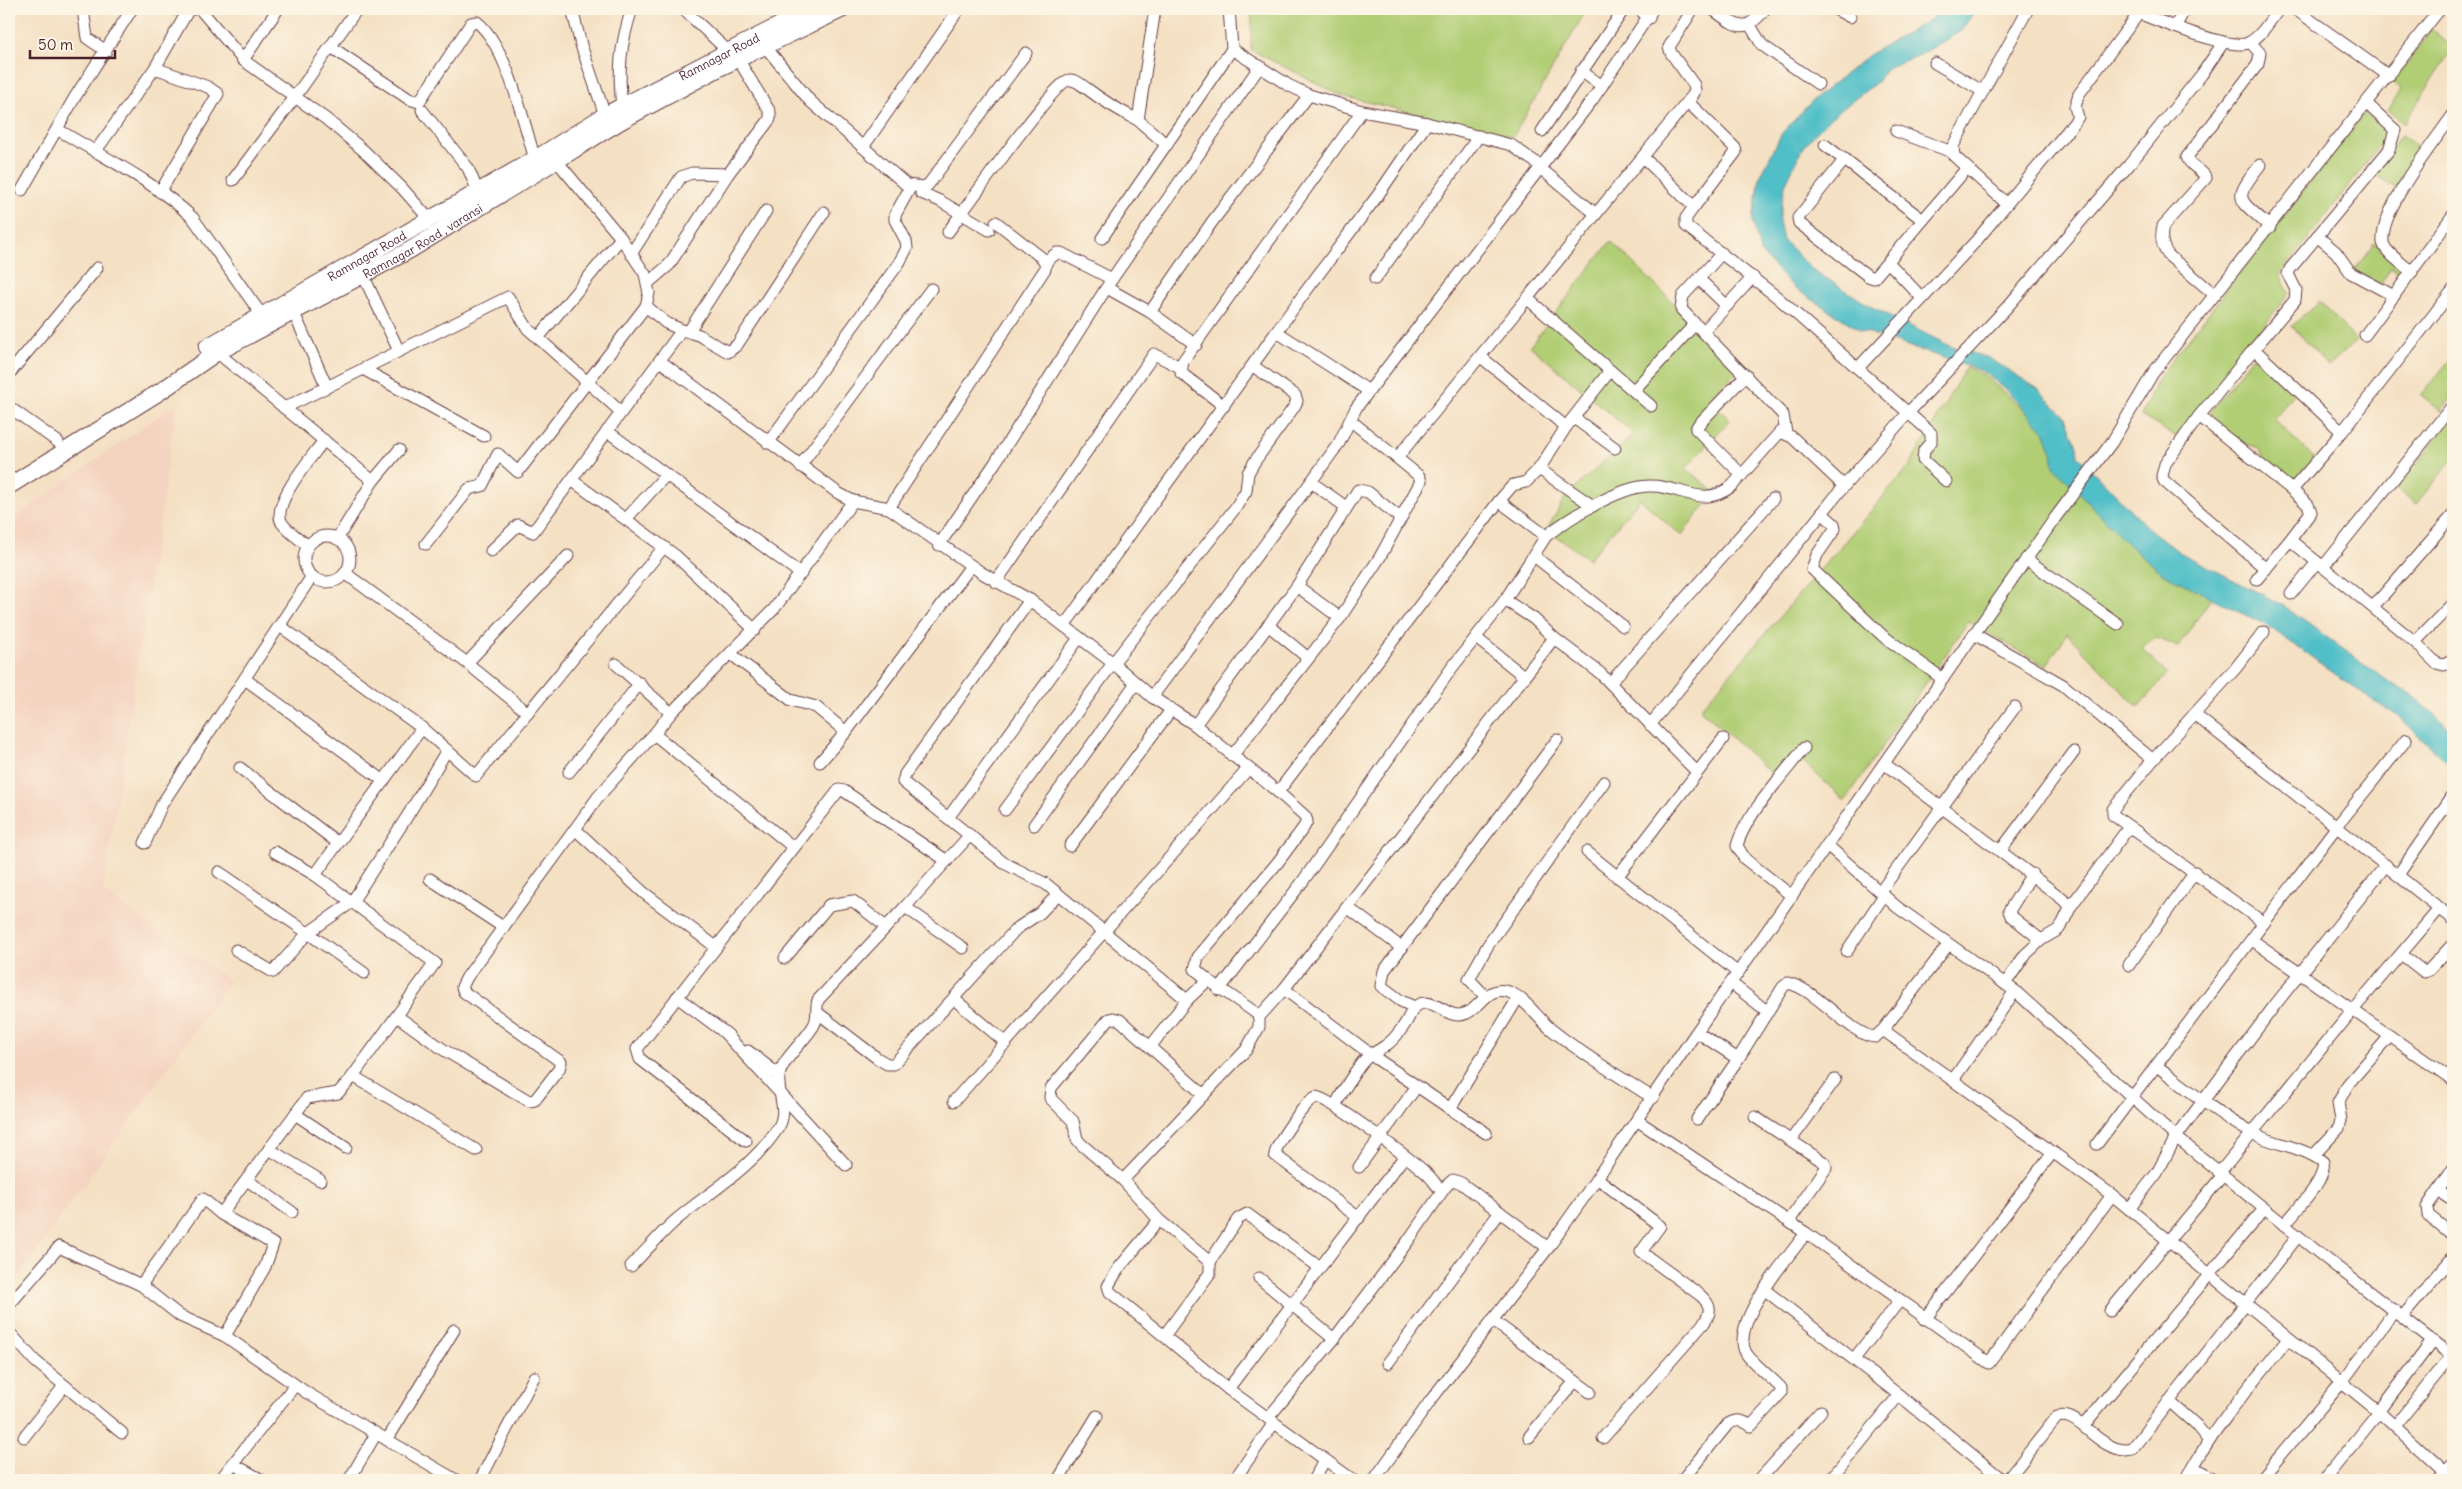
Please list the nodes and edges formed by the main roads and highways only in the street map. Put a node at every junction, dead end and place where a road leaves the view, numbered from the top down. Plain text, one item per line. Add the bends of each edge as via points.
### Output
1 (811, 9) edge
2 (843, 9) edge
3 (733, 55) junction
4 (213, 349) junction
5 (9, 472) edge
6 (9, 486) edge

1 - 3 main road, Ramnagar Road
2 - 3 main road, Ramnagar Road , varansi via 764,46
3 - 4 main road, Ramnagar Road , varansi via 410,250
3 - 4 main road, Ramnagar Road via 672,78 605,115 430,220 261,314
4 - 5 main road, Ramnagar Road
4 - 6 main road, Ramnagar Road , varansi via 161,391

